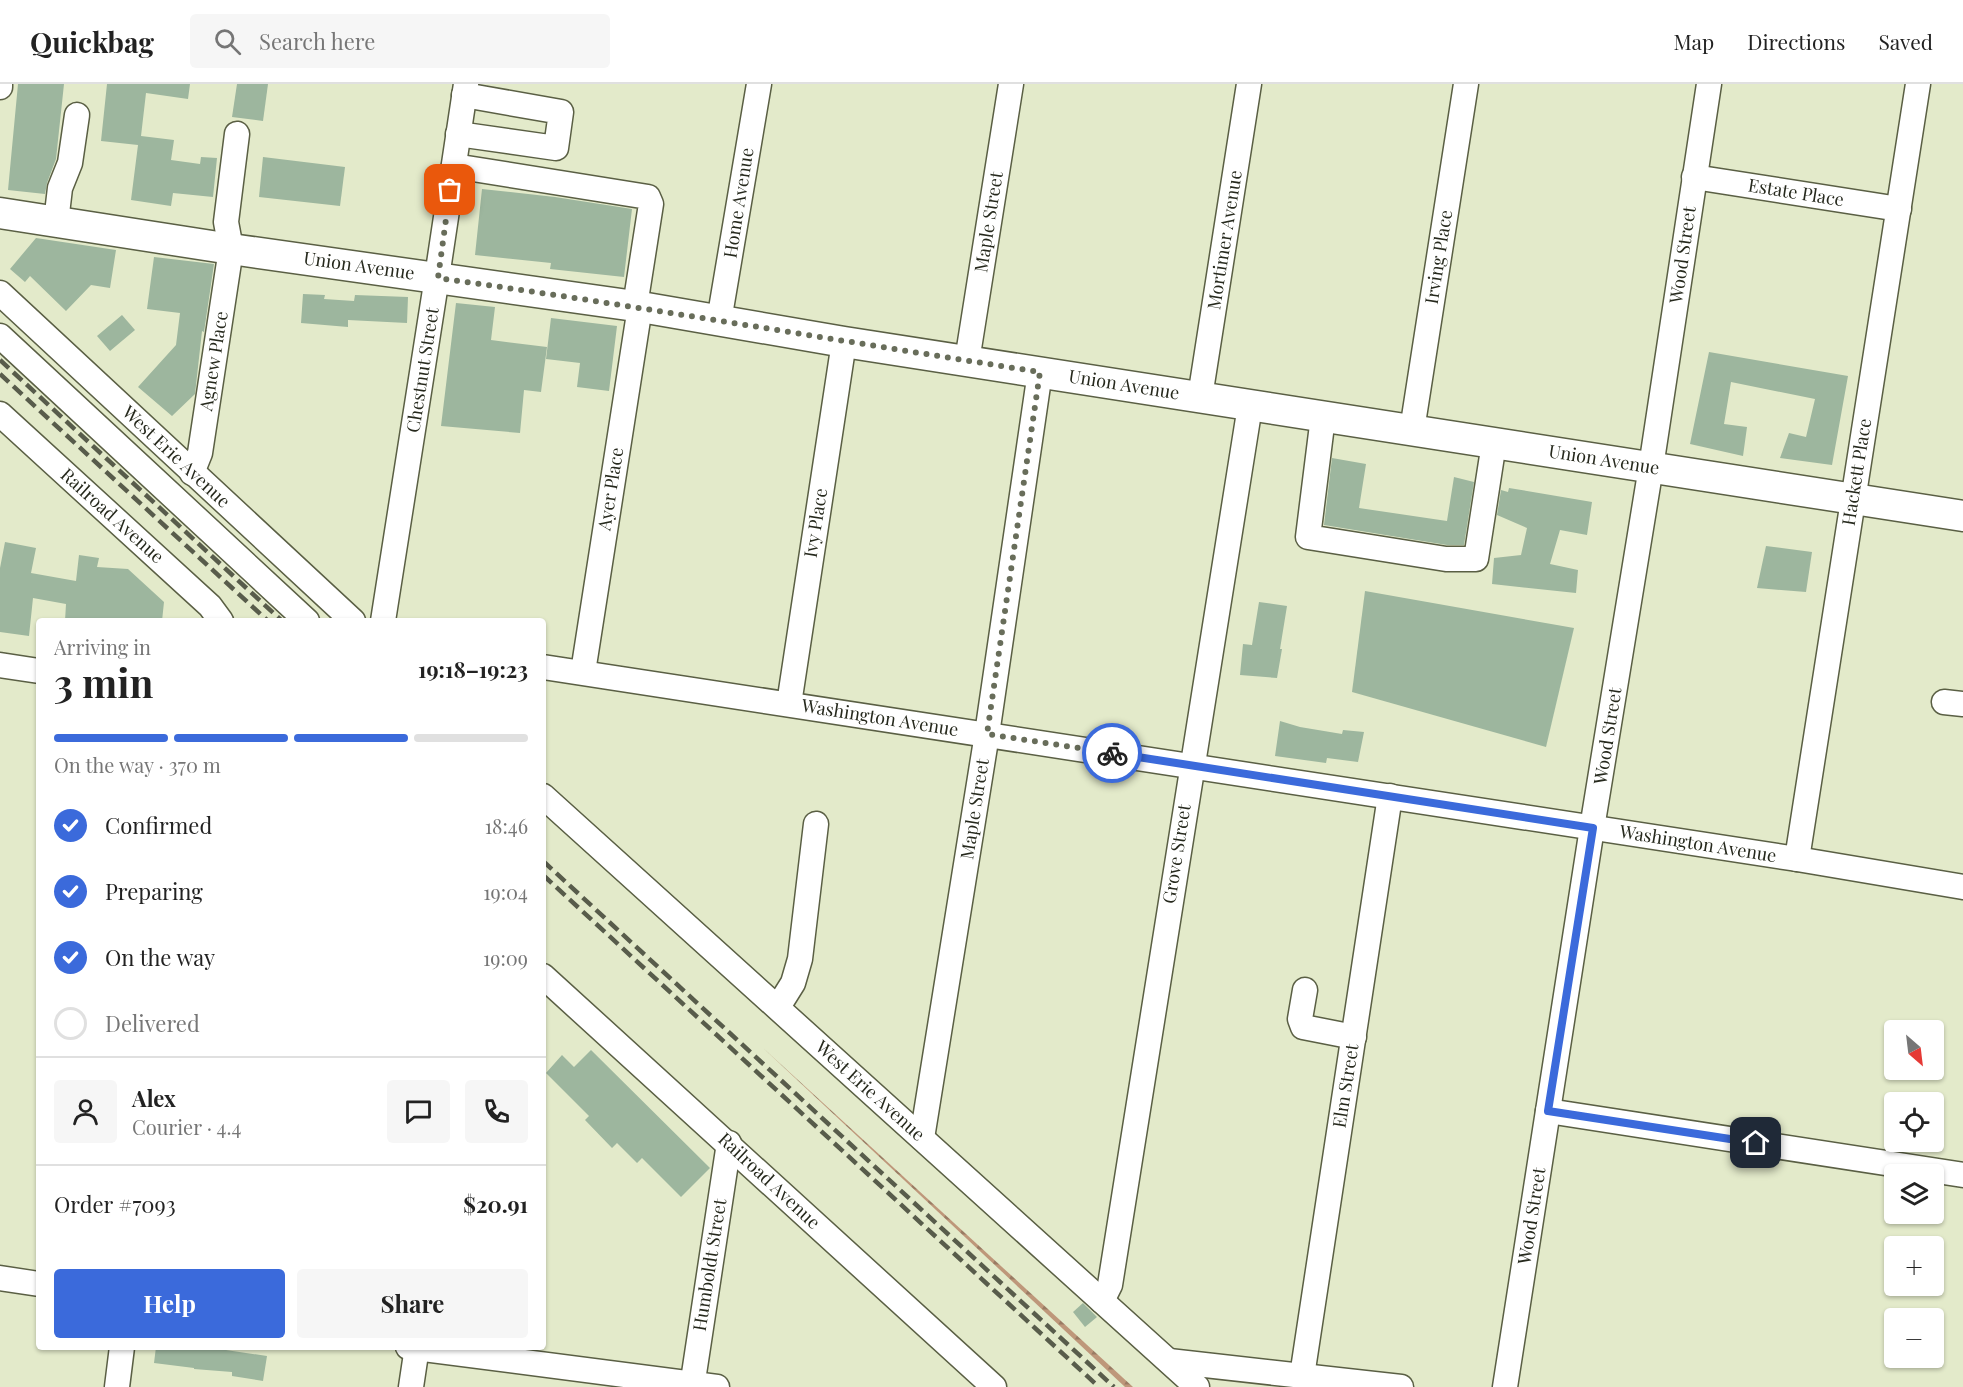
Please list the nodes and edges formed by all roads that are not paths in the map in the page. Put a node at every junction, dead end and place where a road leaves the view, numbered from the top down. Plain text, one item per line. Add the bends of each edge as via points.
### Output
1 (759, 84) edge
2 (1011, 84) edge
3 (1249, 84) edge
4 (1466, 84) edge
5 (1709, 84) edge
6 (1918, 84) edge
7 (465, 89) edge
8 (77, 115) dead end
9 (237, 134) dead end
10 (458, 135) junction
11 (454, 166) junction
12 (1694, 177) junction
13 (1899, 208) junction
14 (0, 213) edge
15 (56, 222) junction
16 (231, 249) junction
17 (438, 278) junction
18 (0, 293) edge
19 (637, 307) junction
20 (719, 321) junction
21 (0, 336) edge
22 (844, 342) junction
23 (967, 361) junction
24 (1040, 372) junction
25 (1200, 397) junction
26 (1250, 406) junction
27 (0, 414) edge
28 (1323, 417) junction
29 (1412, 430) junction
30 (1494, 443) junction
31 (1651, 467) junction
32 (192, 473) junction
33 (1853, 499) junction
34 (1963, 516) edge
35 (219, 618) edge
36 (304, 618) edge
37 (350, 618) edge
38 (383, 618) edge
39 (0, 665) edge
40 (546, 667) edge
41 (36, 671) edge
42 (583, 672) junction
43 (789, 704) junction
44 (987, 734) junction
45 (1191, 766) junction
46 (1390, 796) junction
47 (546, 799) edge
48 (816, 824) dead end
49 (1593, 828) junction
50 (1797, 859) junction
51 (1963, 887) edge
52 (546, 979) edge
53 (1305, 990) dead end
54 (778, 1007) junction
55 (1354, 1037) junction
56 (1548, 1111) junction
57 (922, 1138) junction
58 (729, 1143) junction
59 (1963, 1175) edge
60 (0, 1278) edge
61 (36, 1284) edge
62 (1102, 1301) junction
63 (122, 1350) edge
64 (414, 1350) edge
65 (429, 1350) edge
66 (1169, 1361) junction
67 (1302, 1376) junction
68 (986, 1384) edge
69 (692, 1385) edge
70 (117, 1387) edge
71 (411, 1387) edge
72 (717, 1387) edge
73 (1197, 1387) edge
74 (1401, 1387) edge
75 (1505, 1387) edge

1 - 20 street, Home Avenue
2 - 23 street, Maple Street
3 - 25 street, Mortimer Avenue
4 - 29 street, Irving Place
5 - 12 street, Wood Street
6 - 13 street, Hackett Place
7 - 10 street, Chestnut Street
7 - 10 street via 561,112 556,148
8 - 15 street
9 - 16 street, Agnew Place via 226,222
10 - 11 street, Chestnut Street
11 - 17 street, Chestnut Street
11 - 19 street, Ayer Place via 648,197 651,204
12 - 13 street, Estate Place
12 - 31 street, Wood Street
13 - 33 street, Hackett Place
14 - 15 main road, Union Avenue
15 - 16 main road, Union Avenue
16 - 17 main road, Union Avenue
16 - 32 street, Agnew Place via 200,453
17 - 19 main road, Union Avenue
17 - 38 street, Chestnut Street
18 - 32 street, West Erie Avenue
19 - 20 main road, Union Avenue
19 - 42 street, Ayer Place
20 - 22 main road, Union Avenue
21 - 36 street
22 - 23 main road, Union Avenue
22 - 43 street, Ivy Place
23 - 24 main road, Union Avenue
24 - 25 main road, Union Avenue
24 - 44 street, Maple Street
25 - 26 main road, Union Avenue
26 - 28 main road, Union Avenue
26 - 45 street, Grove Street
27 - 35 street, Railroad Avenue
28 - 29 main road, Union Avenue
28 - 30 street via 1308,537 1446,559 1476,559
29 - 30 main road, Union Avenue
30 - 31 main road, Union Avenue
31 - 33 main road, Union Avenue
31 - 49 street, Wood Street
32 - 37 street, West Erie Avenue
33 - 34 main road, Union Avenue
33 - 50 street, Hackett Place
39 - 41 street
40 - 42 street, Washington Avenue
42 - 43 street, Washington Avenue
43 - 44 street, Washington Avenue
44 - 45 street, Washington Avenue
44 - 57 street, Maple Street
45 - 46 street, Washington Avenue
45 - 62 street, Grove Street via 1110,1285
46 - 49 street, Washington Avenue
46 - 55 street, Elm Street
47 - 54 street, West Erie Avenue
48 - 54 street via 800,959 793,983
49 - 50 street, Washington Avenue
49 - 56 street, Wood Street
50 - 51 street, Washington Avenue
52 - 58 street, Railroad Avenue
53 - 55 street via 1300,1019 1303,1027
54 - 57 street, West Erie Avenue
55 - 67 street, Elm Street
56 - 59 street
56 - 75 street, Wood Street
57 - 62 street, West Erie Avenue
58 - 68 street, Railroad Avenue
58 - 69 street, Humboldt Street
60 - 61 street
62 - 66 street, West Erie Avenue
63 - 70 street
64 - 71 street
65 - 69 street
66 - 67 street
66 - 73 street, West Erie Avenue
67 - 74 street
69 - 72 street

